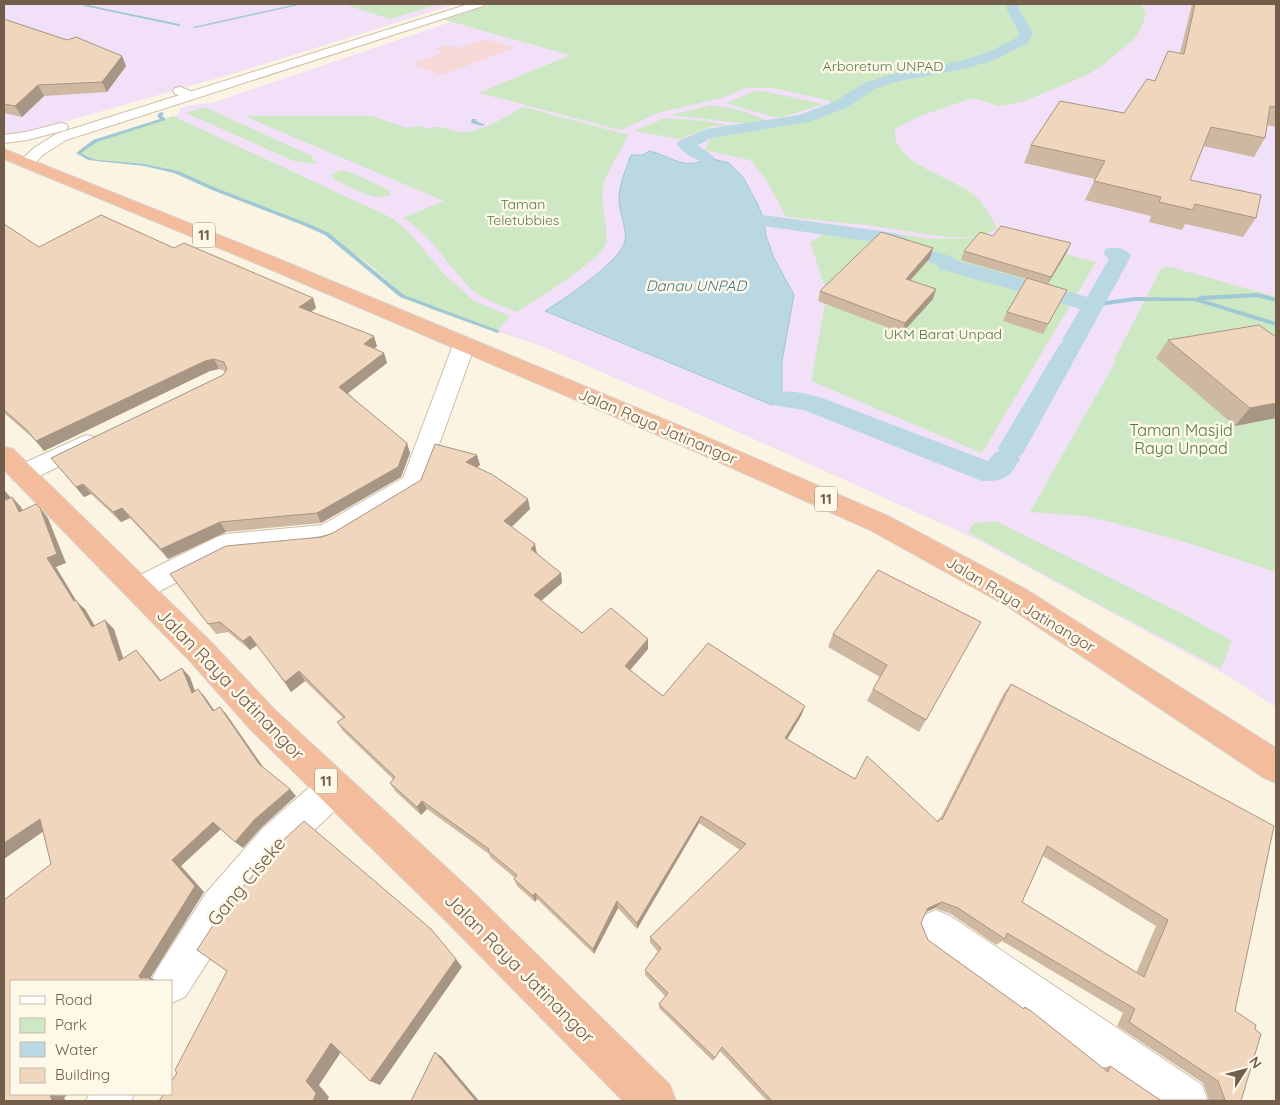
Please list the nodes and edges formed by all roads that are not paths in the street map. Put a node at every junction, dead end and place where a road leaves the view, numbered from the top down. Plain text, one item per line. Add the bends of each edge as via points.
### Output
1 (461, 4) edge
2 (480, 4) edge
3 (186, 94) junction
4 (4, 139) edge
5 (4, 154) edge
6 (26, 163) junction
7 (4, 164) edge
8 (464, 345) junction
9 (102, 435) edge
10 (13, 464) edge
11 (138, 589) junction
12 (1276, 767) edge
13 (334, 788) junction
14 (936, 930) dead end
15 (172, 982) edge
16 (654, 1101) edge
17 (1186, 1101) edge

1 - 3 main road
2 - 3 main road
3 - 4 main road via 44,132
3 - 6 main road via 61,137 39,150
5 - 6 highway, Jalan Raya Jatinangor / 11
6 - 7 highway
6 - 8 highway, Jalan Raya Jatinangor / 11
8 - 11 main road via 414,483 327,535 227,544
8 - 12 highway, Jalan Raya Jatinangor / 11 via 706,446 879,523 1034,608
9 - 10 main road
10 - 11 highway, Jalan Raya Jatinangor / 11
11 - 13 highway, Jalan Raya Jatinangor / 11 via 263,720
13 - 15 main road, Gang Ciseke via 276,841 227,900
13 - 16 highway, Jalan Raya Jatinangor / 11 via 460,907
14 - 17 main road

